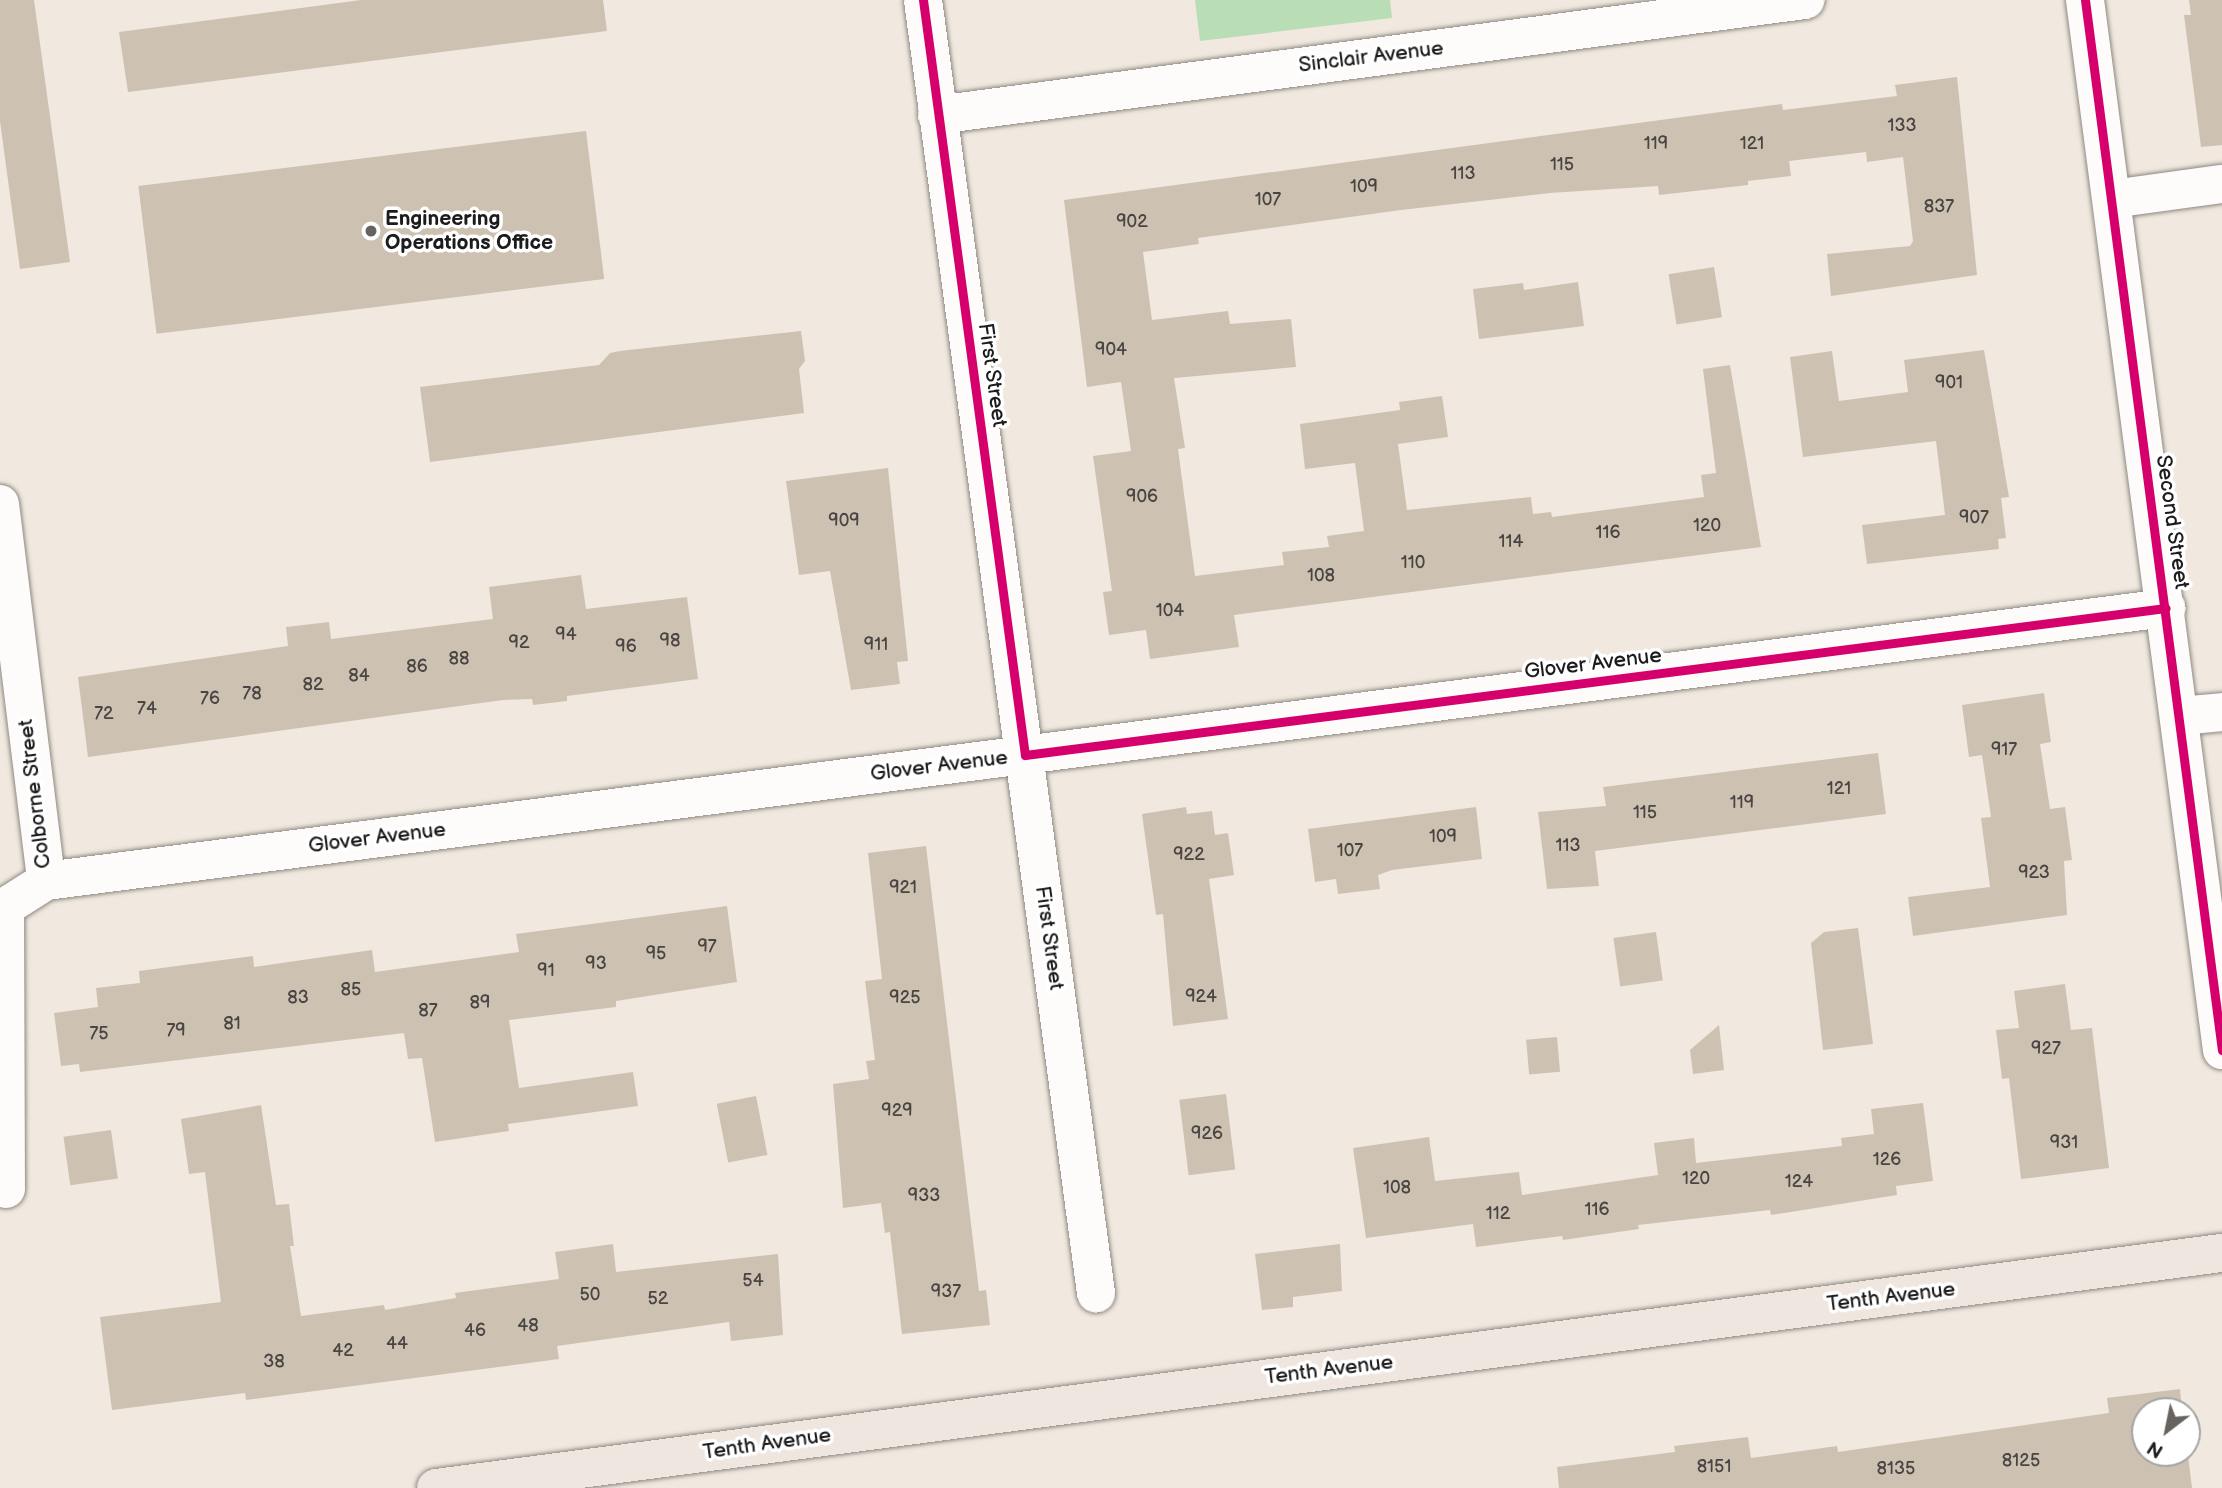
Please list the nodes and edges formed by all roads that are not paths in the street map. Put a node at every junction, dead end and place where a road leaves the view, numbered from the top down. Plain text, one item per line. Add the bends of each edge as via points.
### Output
1 (923, 0) edge
2 (1805, 0) edge
3 (2085, 0) edge
4 (937, 115) junction
5 (2222, 184) edge
6 (2112, 199) junction
7 (0, 504) edge
8 (2166, 608) junction
9 (2222, 712) edge
10 (2180, 716) junction
11 (1026, 755) junction
12 (46, 881) junction
13 (2222, 1050) edge
14 (6, 1189) dead end
15 (2222, 1253) edge
16 (1096, 1293) dead end
17 (436, 1488) edge

1 - 4 street, First Street
2 - 4 street, Sinclair Avenue
3 - 6 street, Second Street
4 - 11 street, First Street
5 - 6 street
6 - 8 street, Second Street
7 - 12 street, Colborne Street
8 - 10 street, Second Street
8 - 11 street, Glover Avenue
9 - 10 street
10 - 13 street, Second Street
11 - 12 street, Glover Avenue
11 - 16 street, First Street
12 - 14 street, Colborne Street via 5,907
15 - 17 main road, Tenth Avenue

